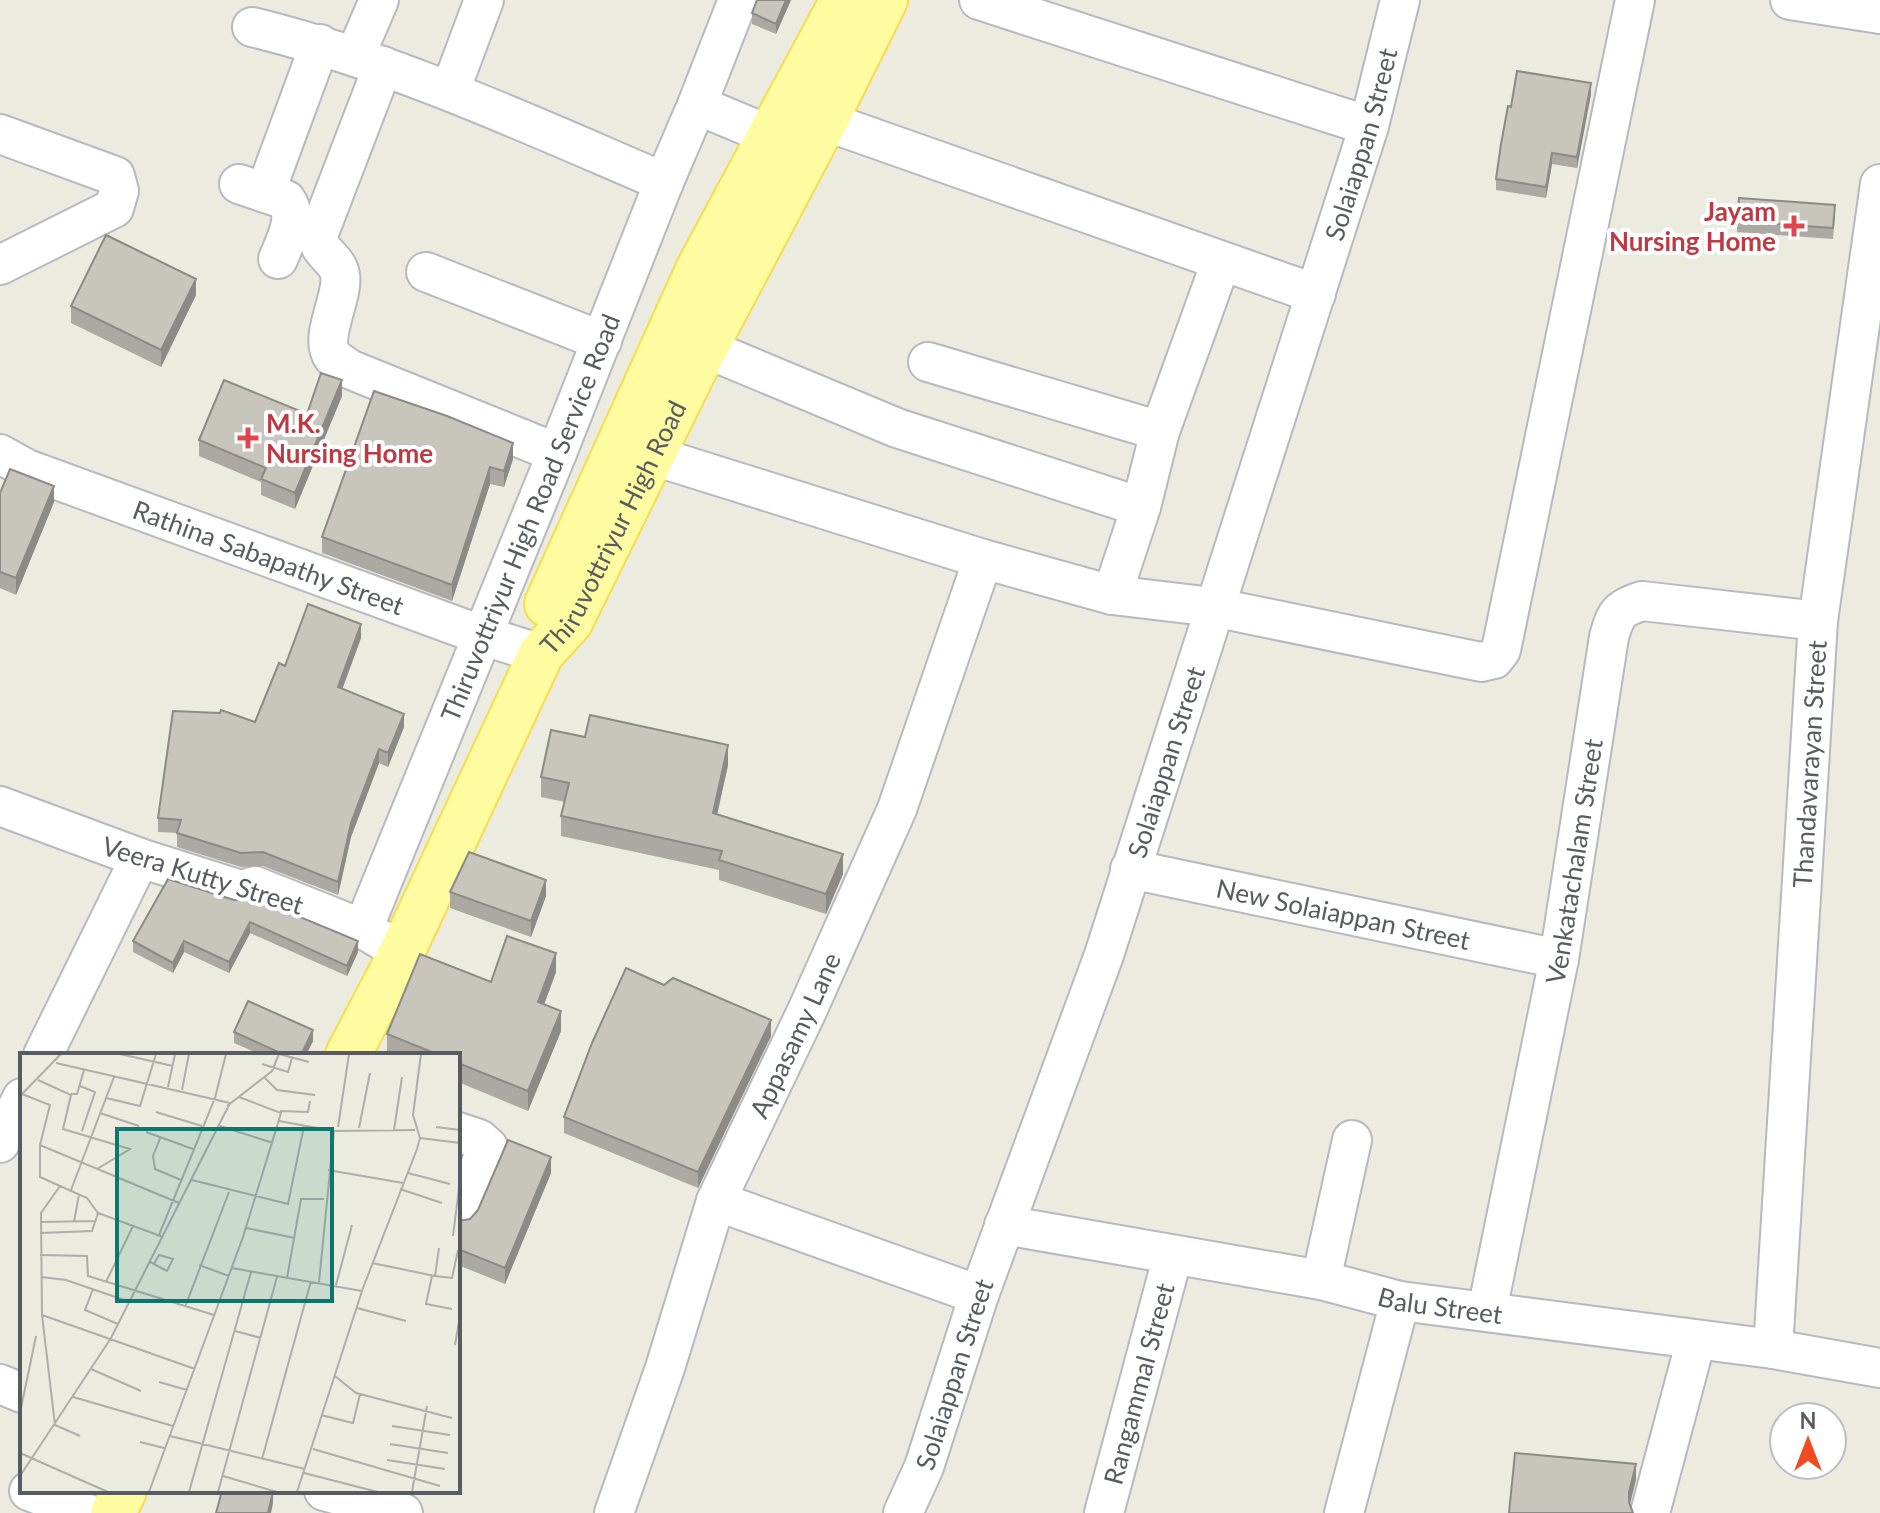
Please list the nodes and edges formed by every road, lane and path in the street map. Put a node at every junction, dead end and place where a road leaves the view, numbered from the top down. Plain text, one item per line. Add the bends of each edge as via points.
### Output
1 (379, 0) edge
2 (484, 0) edge
3 (738, 0) edge
4 (843, 0) edge
5 (885, 0) edge
6 (979, 0) edge
7 (1400, 0) edge
8 (1635, 0) edge
9 (1790, 0) edge
10 (1880, 14) edge
11 (252, 27) dead end
12 (320, 44) junction
13 (369, 61) junction
14 (450, 91) junction
15 (697, 105) junction
16 (1369, 126) junction
17 (0, 134) edge
18 (770, 136) junction
19 (817, 137) junction
20 (664, 182) junction
21 (1880, 184) edge
22 (278, 259) dead end
23 (1221, 262) junction
24 (0, 265) edge
25 (426, 272) dead end
26 (1316, 294) junction
27 (602, 341) junction
28 (705, 348) junction
29 (928, 362) dead end
30 (1866, 368) edge
31 (1160, 431) junction
32 (557, 453) junction
33 (0, 454) edge
34 (651, 455) junction
35 (1141, 507) junction
36 (983, 559) junction
37 (1112, 595) junction
38 (1213, 607) junction
39 (1818, 621) junction
40 (484, 636) junction
41 (541, 654) junction
42 (0, 806) edge
43 (140, 858) junction
44 (1130, 869) junction
45 (363, 929) junction
46 (402, 952) junction
47 (1559, 959) junction
48 (44, 1053) edge
49 (349, 1053) edge
50 (20, 1102) edge
51 (460, 1133) edge
52 (1352, 1140) dead end
53 (0, 1143) edge
54 (716, 1201) junction
55 (460, 1212) edge
56 (1004, 1225) junction
57 (1173, 1255) junction
58 (1321, 1280) junction
59 (979, 1295) junction
60 (1400, 1301) junction
61 (1487, 1311) junction
62 (1696, 1340) junction
63 (1773, 1349) junction
64 (1880, 1368) edge
65 (0, 1384) edge
66 (20, 1392) edge
67 (0, 1480) edge
68 (20, 1487) edge
69 (34, 1493) edge
70 (123, 1493) edge
71 (331, 1493) edge
72 (86, 1513) edge
73 (113, 1513) edge
74 (403, 1513) edge
75 (614, 1513) edge
76 (903, 1513) edge
77 (1104, 1513) edge
78 (1344, 1513) edge
79 (1650, 1513) edge

1 - 13 street
2 - 14 street
3 - 15 street, Thiruvottriyur High Road Service Road
4 - 18 main road
5 - 19 main road, Thiruvottriyur High Road
6 - 16 street
7 - 16 street, Solaiappan Street
8 - 38 street via 1501,650 1494,659 1481,662
9 - 10 street
11 - 12 street
12 - 13 street
12 - 22 street via 252,188 290,206 290,227
13 - 14 street
13 - 32 street via 317,238 341,278 328,344 332,356 349,369
14 - 20 street
15 - 18 street
15 - 20 street, Thiruvottriyur High Road Service Road
16 - 26 street, Solaiappan Street
17 - 24 street via 115,176 119,191 114,208
18 - 19 street
18 - 41 main road via 699,268 545,609
19 - 23 street
19 - 28 main road, Thiruvottriyur High Road
20 - 27 street, Thiruvottriyur High Road Service Road
21 - 30 street, Thandavarayan Street
23 - 26 street
23 - 31 street
25 - 27 street
26 - 38 street, Solaiappan Street
27 - 32 street, Thiruvottriyur High Road Service Road
28 - 34 main road, Thiruvottriyur High Road
28 - 35 street via 897,428
29 - 31 street
30 - 39 street, Thandavarayan Street
31 - 35 street
32 - 40 street, Thiruvottriyur High Road Service Road
33 - 40 street, Rathina Sabapathy Street via 27,469
34 - 36 street
34 - 41 main road, Thiruvottriyur High Road via 570,622
35 - 37 street
36 - 37 street
36 - 54 street, Appasamy Lane via 897,809
37 - 38 street
38 - 44 street, Solaiappan Street
39 - 47 street, Venkatachalam Street via 1642,601 1615,616
39 - 63 street, Thandavarayan Street
40 - 41 street, Rathina Sabapathy Street
40 - 45 street, Thiruvottriyur High Road Service Road
41 - 46 main road, Thiruvottriyur High Road
42 - 43 street, Veera Kutty Street
43 - 45 street, Veera Kutty Street via 241,890 255,886
43 - 48 street
44 - 47 street, New Solaiappan Street
44 - 56 street, Solaiappan Street via 1104,955
45 - 46 street, Veera Kutty Street
46 - 49 main road, Thiruvottriyur High Road
47 - 61 street, Venkatachalam Street
50 - 53 street
51 - 55 street via 488,1147
52 - 58 street
54 - 59 street
54 - 75 street, Appasamy Lane
56 - 57 street, Balu Street
56 - 59 street, Solaiappan Street
57 - 58 street, Balu Street
57 - 77 street, Rangammal Street
58 - 60 street, Balu Street
59 - 76 street, Solaiappan Street via 924,1467
60 - 61 street, Balu Street
60 - 78 street
61 - 62 street, Balu Street
62 - 63 street, Balu Street
62 - 79 street
63 - 64 street, Balu Street
65 - 66 street
67 - 68 street
69 - 72 street
70 - 73 main road
71 - 74 street

